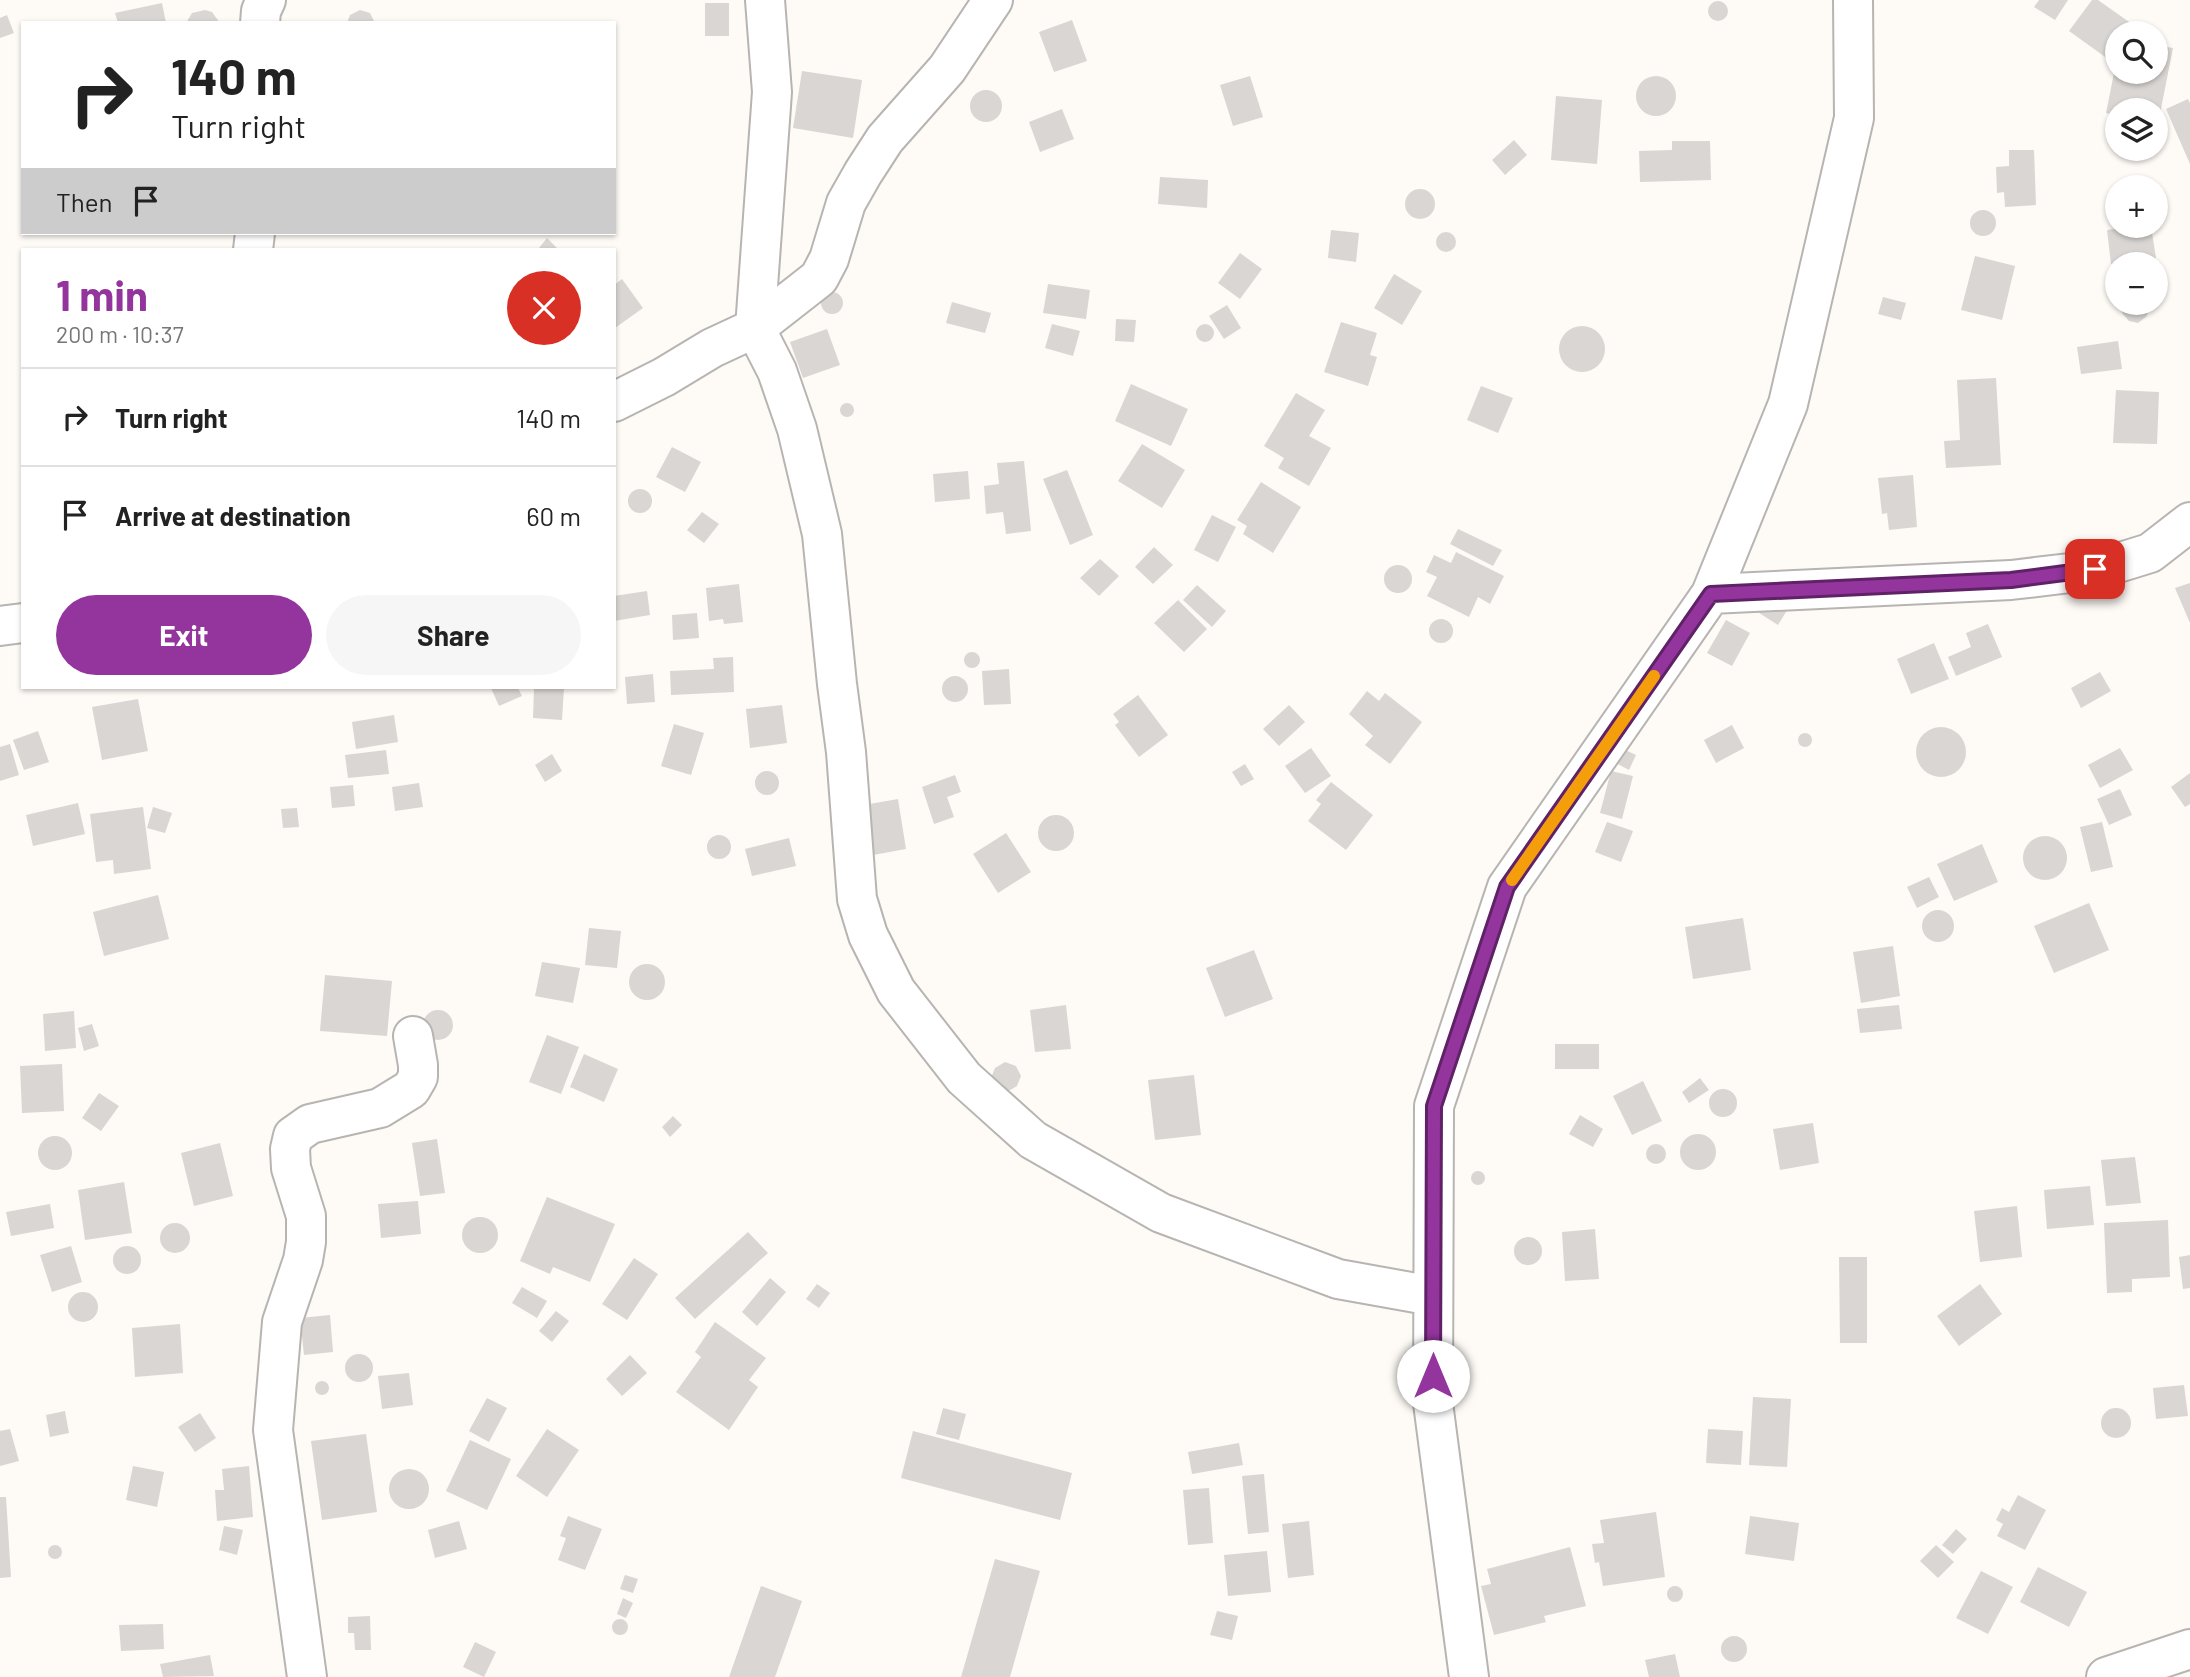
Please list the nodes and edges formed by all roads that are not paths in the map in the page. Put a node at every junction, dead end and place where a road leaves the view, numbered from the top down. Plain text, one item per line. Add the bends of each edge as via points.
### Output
1 (266, 0) edge
2 (765, 0) edge
3 (993, 0) edge
4 (1853, 0) edge
5 (260, 21) edge
6 (755, 328) junction
7 (616, 401) edge
8 (2190, 522) edge
9 (1711, 594) junction
10 (21, 623) edge
11 (0, 626) edge
12 (414, 1036) dead end
13 (1433, 1296) junction
14 (2190, 1649) edge
15 (1467, 1663) edge
16 (307, 1677) edge
17 (1440, 1677) edge
18 (2106, 1677) edge

1 - 5 street
2 - 6 street via 772,92
3 - 6 street via 947,69 885,139 863,173 846,203 819,278
4 - 9 street via 1854,118 1788,404
6 - 7 street
6 - 13 street via 777,371 797,429 822,534 857,899 868,935 896,991 964,1078 1033,1140 1161,1213 1338,1279
8 - 9 street via 2150,553 2095,569 2011,580
9 - 13 street via 1507,887 1434,1106
10 - 11 street
12 - 16 street via 418,1077 411,1089 380,1108 310,1124 293,1136 290,1149 306,1216 306,1242 282,1322 273,1430
13 - 15 street via 1433,1403
14 - 18 street
15 - 17 street

